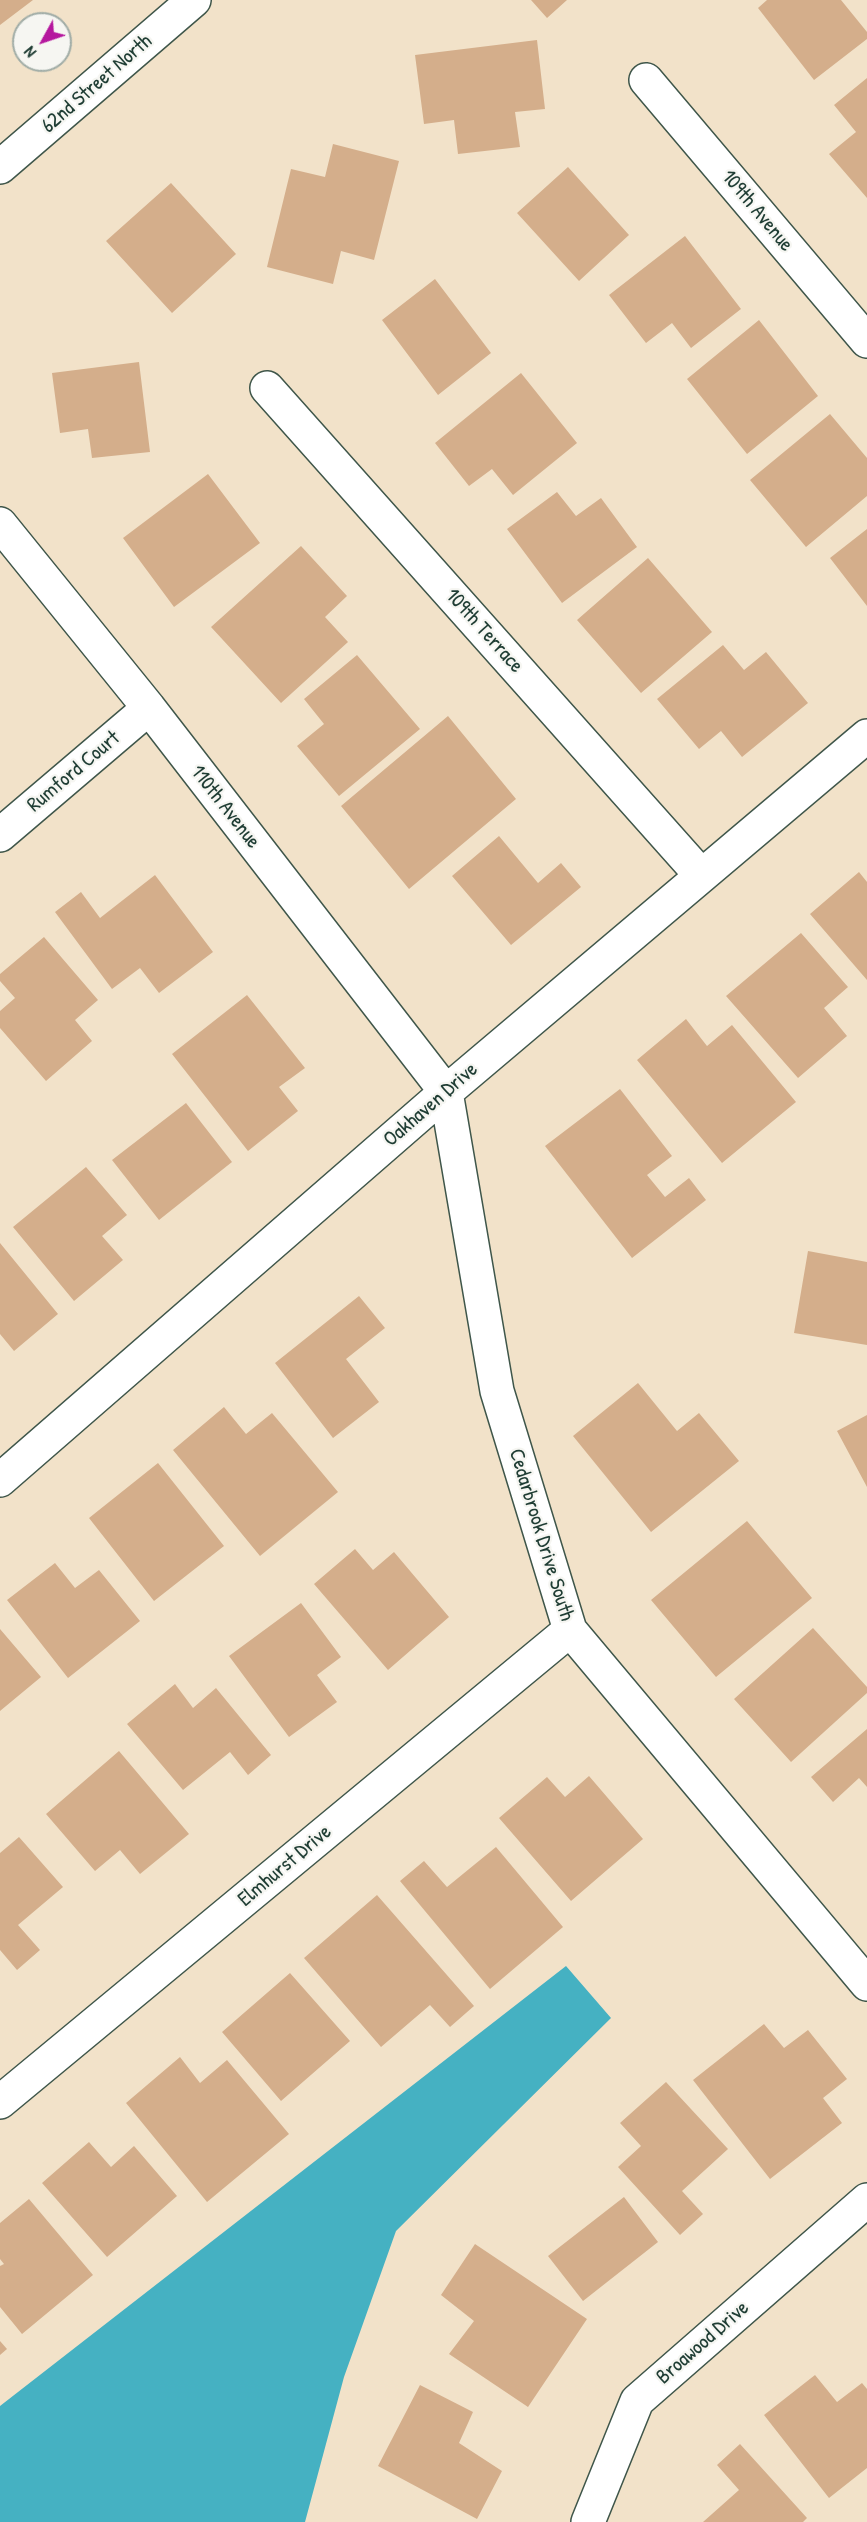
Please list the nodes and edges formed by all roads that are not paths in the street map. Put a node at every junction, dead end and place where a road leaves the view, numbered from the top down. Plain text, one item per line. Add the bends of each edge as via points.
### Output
1 (194, 0) edge
2 (646, 80) dead end
3 (0, 167) edge
4 (867, 341) edge
5 (267, 388) dead end
6 (0, 524) edge
7 (149, 708) junction
8 (867, 736) edge
9 (0, 835) edge
10 (700, 874) junction
11 (446, 1092) junction
12 (0, 1480) edge
13 (570, 1630) junction
14 (867, 1984) edge
15 (0, 2102) edge
16 (867, 2200) edge
17 (588, 2522) edge

1 - 3 street, 62nd Street North
2 - 4 street, 109th Avenue
5 - 10 street, 109th Terrace
6 - 7 street, 110th Avenue
7 - 9 street, Rumford Court
7 - 11 street, 110th Avenue
8 - 10 street, Oakhaven Drive
10 - 11 street, Oakhaven Drive
11 - 12 street, Oakhaven Drive
11 - 13 street, Cedarbrook Drive South via 497,1391
13 - 14 street, Cedarbrook Drive South
13 - 15 street, Elmhurst Drive
16 - 17 street, Broawood Drive via 637,2401

